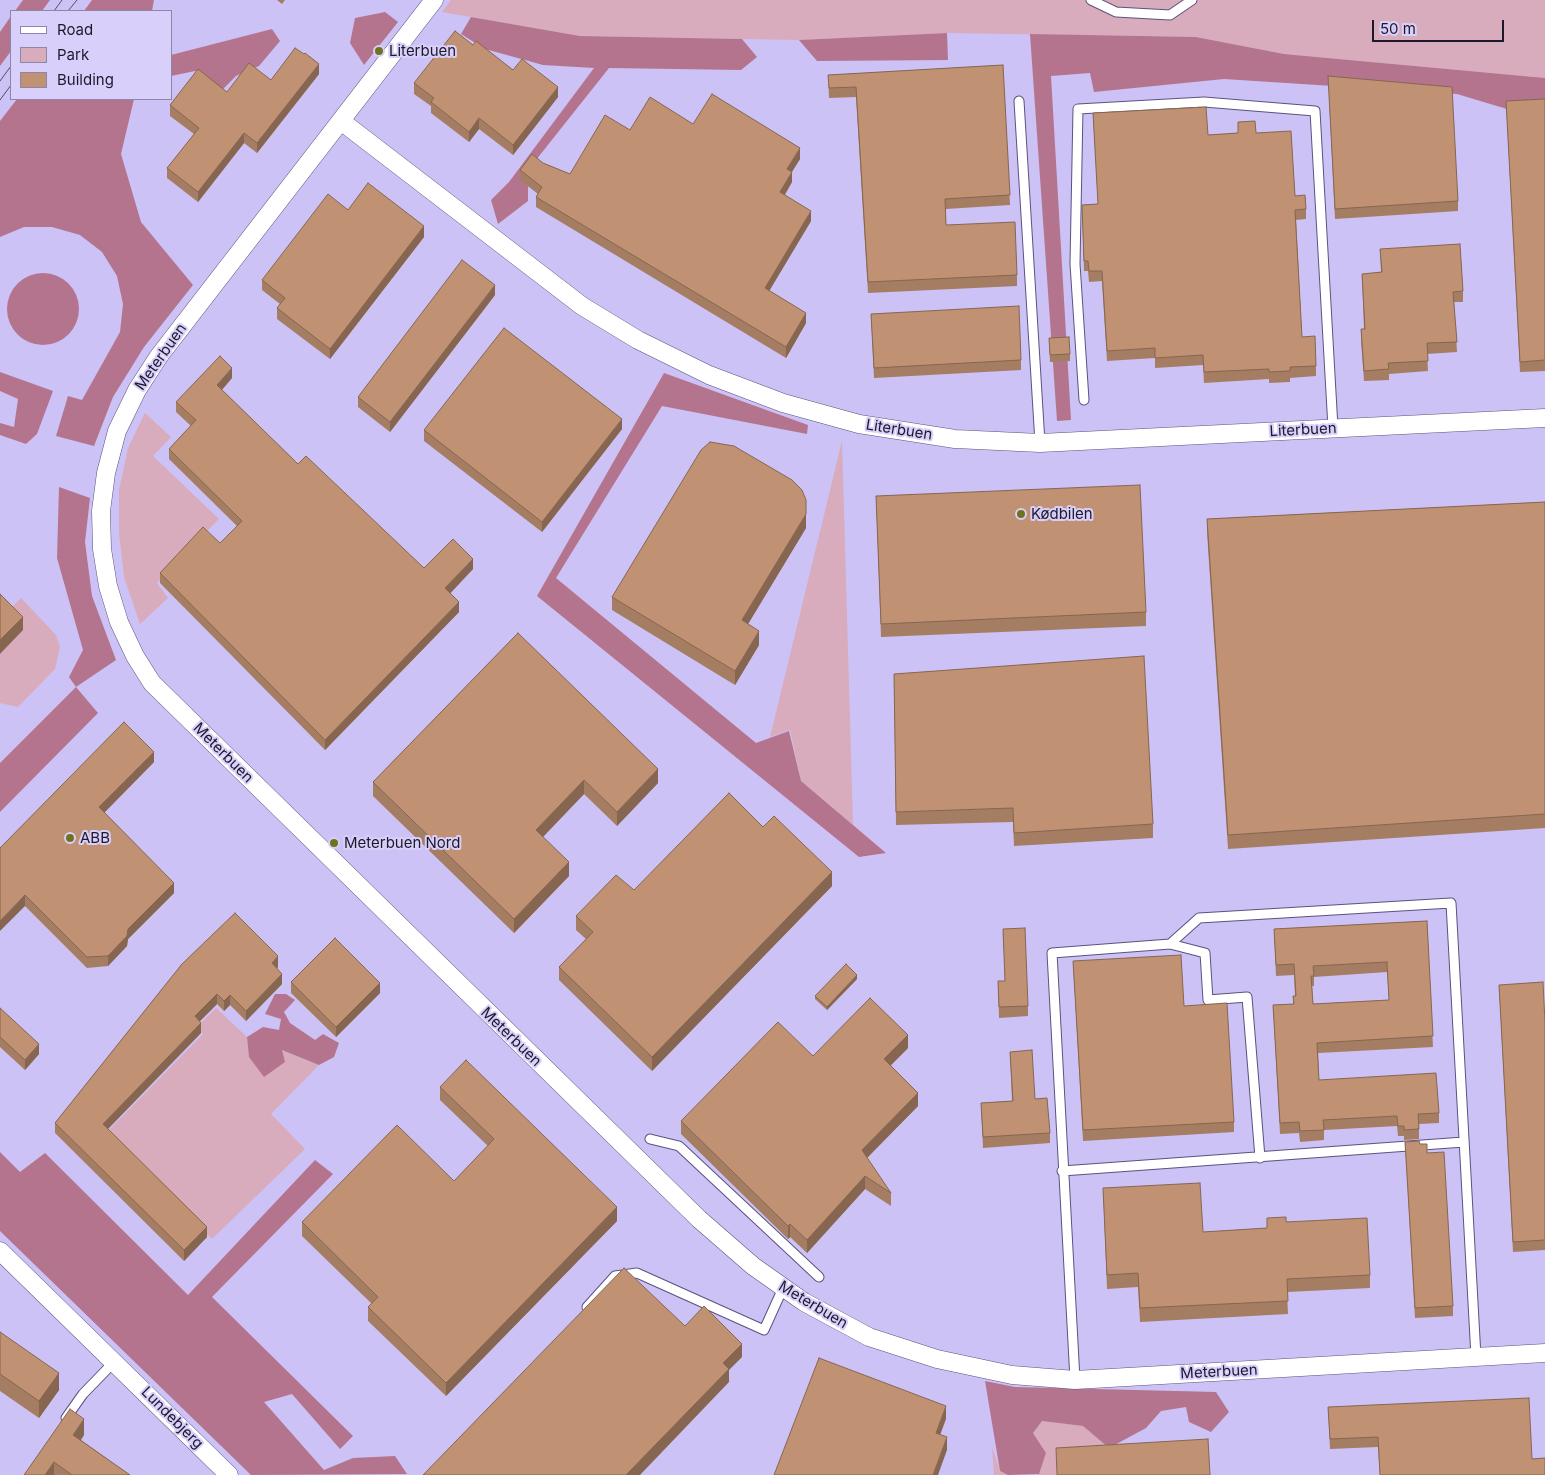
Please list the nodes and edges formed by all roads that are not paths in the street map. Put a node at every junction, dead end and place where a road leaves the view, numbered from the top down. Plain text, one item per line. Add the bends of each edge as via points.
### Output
1 (434, 0) edge
2 (1091, 0) edge
3 (1192, 0) edge
4 (1019, 101) dead end
5 (340, 121) junction
6 (1084, 400) dead end
7 (1545, 418) edge
8 (1333, 428) junction
9 (1040, 443) junction
10 (1170, 944) junction
11 (650, 1138) dead end
12 (1464, 1142) junction
13 (1260, 1158) junction
14 (1062, 1171) junction
15 (0, 1251) edge
16 (819, 1277) dead end
17 (783, 1288) junction
18 (582, 1312) edge
19 (1545, 1353) edge
20 (1476, 1357) junction
21 (114, 1362) junction
22 (1075, 1380) junction
23 (60, 1426) edge
24 (229, 1475) edge

1 - 5 street, Meterbuen
2 - 3 lane via 1116,12 1170,15
4 - 9 lane
5 - 9 street, Literbuen via 582,306 638,340 709,376 783,403 859,424 955,439
5 - 17 street, Meterbuen via 159,356 136,392 117,432 106,473 101,511 102,549 108,586 119,622 135,656 158,689 699,1219
6 - 8 lane via 1076,264 1078,109 1204,102 1315,111
7 - 8 street, Literbuen
8 - 9 street, Literbuen
10 - 12 lane via 1199,918 1451,902
10 - 13 lane via 1205,954 1208,1000 1247,997
10 - 14 lane via 1052,953
11 - 16 lane via 679,1146
12 - 13 lane
12 - 20 lane
13 - 14 lane
14 - 22 lane
15 - 21 street, Lundebjerg
17 - 18 lane via 764,1330 637,1273 615,1276
17 - 22 street, Meterbuen via 869,1337 937,1359 1012,1375
19 - 20 street, Meterbuen
20 - 22 street, Meterbuen
21 - 23 lane via 83,1394
21 - 24 street, Lundebjerg

